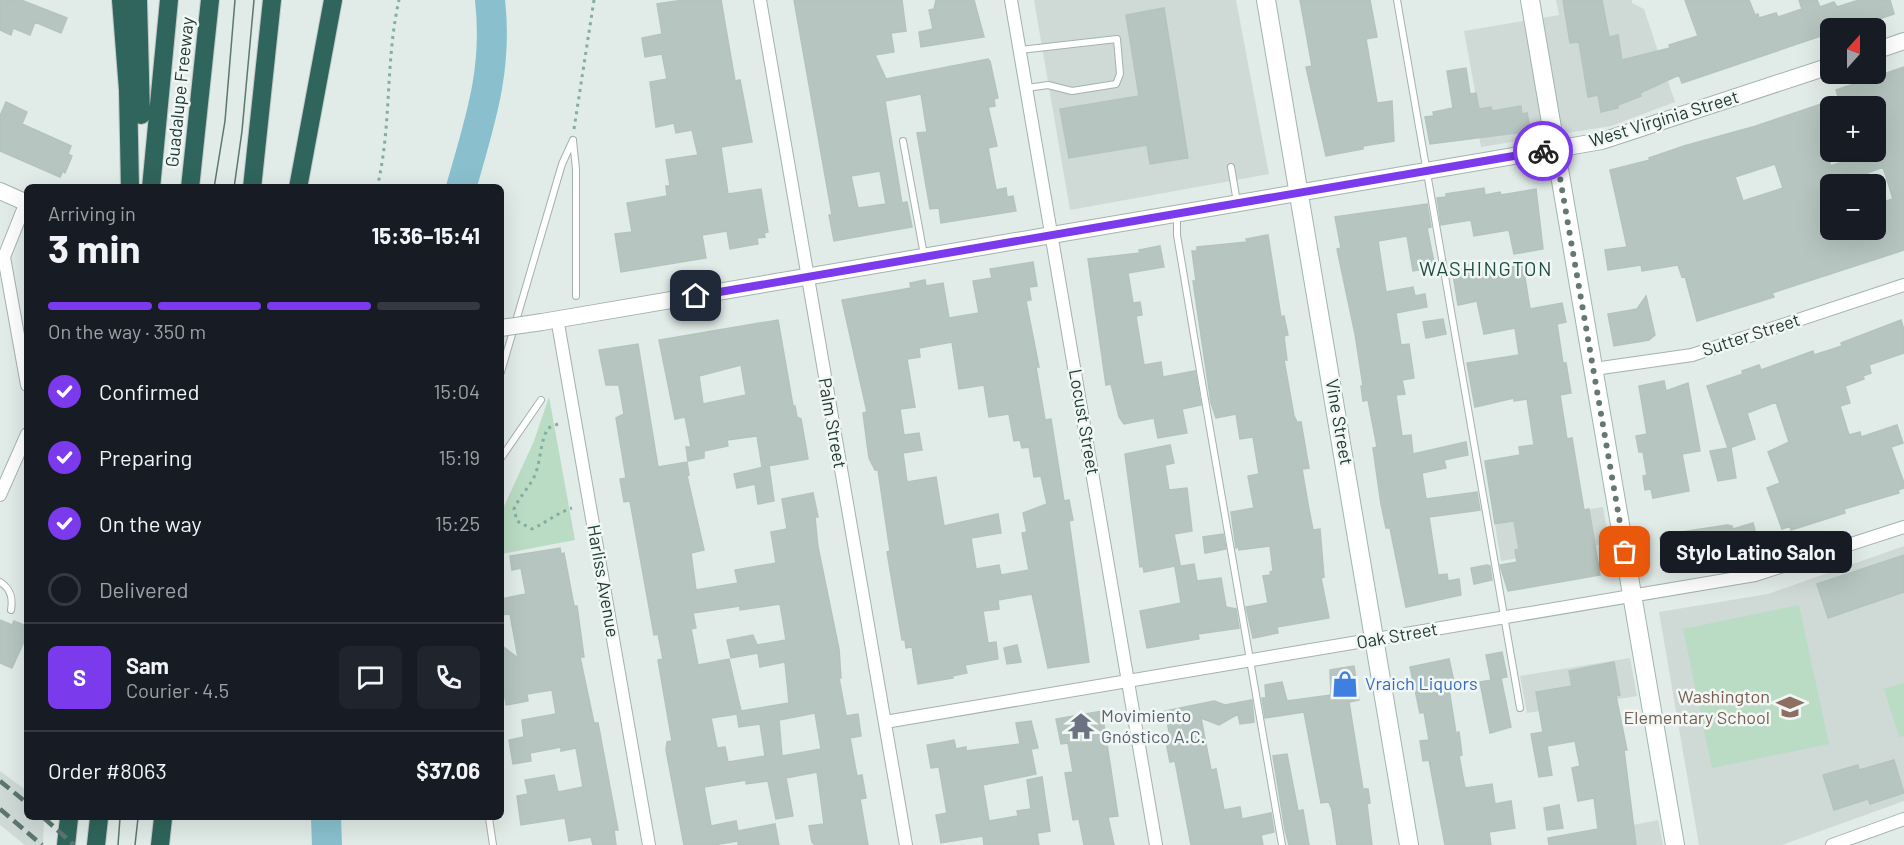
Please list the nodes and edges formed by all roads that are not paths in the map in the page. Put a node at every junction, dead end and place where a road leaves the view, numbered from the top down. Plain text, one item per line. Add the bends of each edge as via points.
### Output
1 (121, 0) edge
2 (138, 0) edge
3 (168, 0) edge
4 (210, 0) edge
5 (272, 0) edge
6 (333, 0) edge
7 (345, 0) edge
8 (760, 0) edge
9 (1011, 0) edge
10 (1266, 0) edge
11 (1396, 0) edge
12 (1530, 0) edge
13 (1904, 41) edge
14 (1886, 47) edge
15 (1019, 50) junction
16 (1820, 69) edge
17 (1026, 88) junction
18 (903, 141) dead end
19 (306, 143) junction
20 (1555, 149) junction
21 (1231, 167) dead end
22 (1428, 171) junction
23 (130, 184) edge
24 (138, 184) edge
25 (151, 184) edge
26 (190, 184) edge
27 (252, 184) edge
28 (299, 184) edge
29 (0, 191) edge
30 (1300, 193) junction
31 (24, 201) edge
32 (1238, 204) junction
33 (24, 207) edge
34 (1177, 215) junction
35 (1052, 235) junction
36 (924, 258) junction
37 (807, 278) junction
38 (1904, 285) edge
39 (576, 296) dead end
40 (549, 320) junction
41 (504, 328) edge
42 (504, 362) edge
43 (24, 368) edge
44 (1594, 369) junction
45 (541, 400) dead end
46 (24, 441) edge
47 (504, 454) edge
48 (0, 495) edge
49 (1904, 526) edge
50 (0, 582) edge
51 (1633, 596) junction
52 (11, 610) dead end
53 (1506, 617) junction
54 (1376, 641) junction
55 (1251, 661) junction
56 (1128, 682) junction
57 (1520, 708) dead end
58 (885, 722) junction
59 (1904, 819) edge
60 (69, 820) edge
61 (99, 820) edge
62 (163, 820) edge
63 (489, 820) edge
64 (66, 845) edge
65 (96, 845) edge
66 (160, 845) edge
67 (493, 845) edge
68 (649, 845) edge
69 (906, 845) edge
70 (1156, 845) edge
71 (1282, 845) edge
72 (1409, 845) edge
73 (1675, 845) edge
74 (1832, 845) edge

1 - 23 highway via 129,90
2 - 24 highway
3 - 25 highway
4 - 26 highway, Guadalupe Freeway
5 - 27 highway
6 - 19 highway
7 - 19 highway
8 - 37 street, Palm Street
9 - 15 street, Locust Street
10 - 30 main road, Vine Street
11 - 22 lane
12 - 20 main road
13 - 14 street
15 - 17 street, Locust Street
15 - 17 lane via 1117,39 1120,74 1116,84 1072,91 1048,85
16 - 20 street, West Virginia Street via 1602,141
17 - 35 street, Locust Street
18 - 36 lane
19 - 28 highway
20 - 22 street, West Virginia Street
20 - 44 main road
21 - 32 lane
22 - 30 street, West Virginia Street
22 - 53 lane
29 - 31 street
30 - 32 street, West Virginia Street
30 - 54 main road, Vine Street
32 - 34 street, West Virginia Street
33 - 43 street via 4,257
34 - 35 street, West Virginia Street
34 - 55 lane via 1177,235
35 - 36 street, West Virginia Street
35 - 56 street, Locust Street
36 - 37 street, West Virginia Street
37 - 40 street, West Virginia Street
37 - 58 street, Palm Street
38 - 44 street, Sutter Street via 1692,355
39 - 42 lane via 573,140 562,164
40 - 41 street, West Virginia Street, bridge
40 - 68 street, Harliss Avenue
44 - 51 main road
45 - 47 lane
46 - 48 street
49 - 51 street, Oak Street via 1755,575
50 - 52 lane via 10,591
51 - 53 street, Oak Street
51 - 73 main road
53 - 54 street, Oak Street
53 - 57 lane
54 - 55 street, Oak Street
54 - 72 main road, Vine Street
55 - 56 street, Oak Street
55 - 71 lane
56 - 58 street, Oak Street
56 - 70 street, Locust Street
58 - 69 street, Palm Street
59 - 74 street
60 - 64 highway
61 - 65 highway
62 - 66 highway
63 - 67 lane

